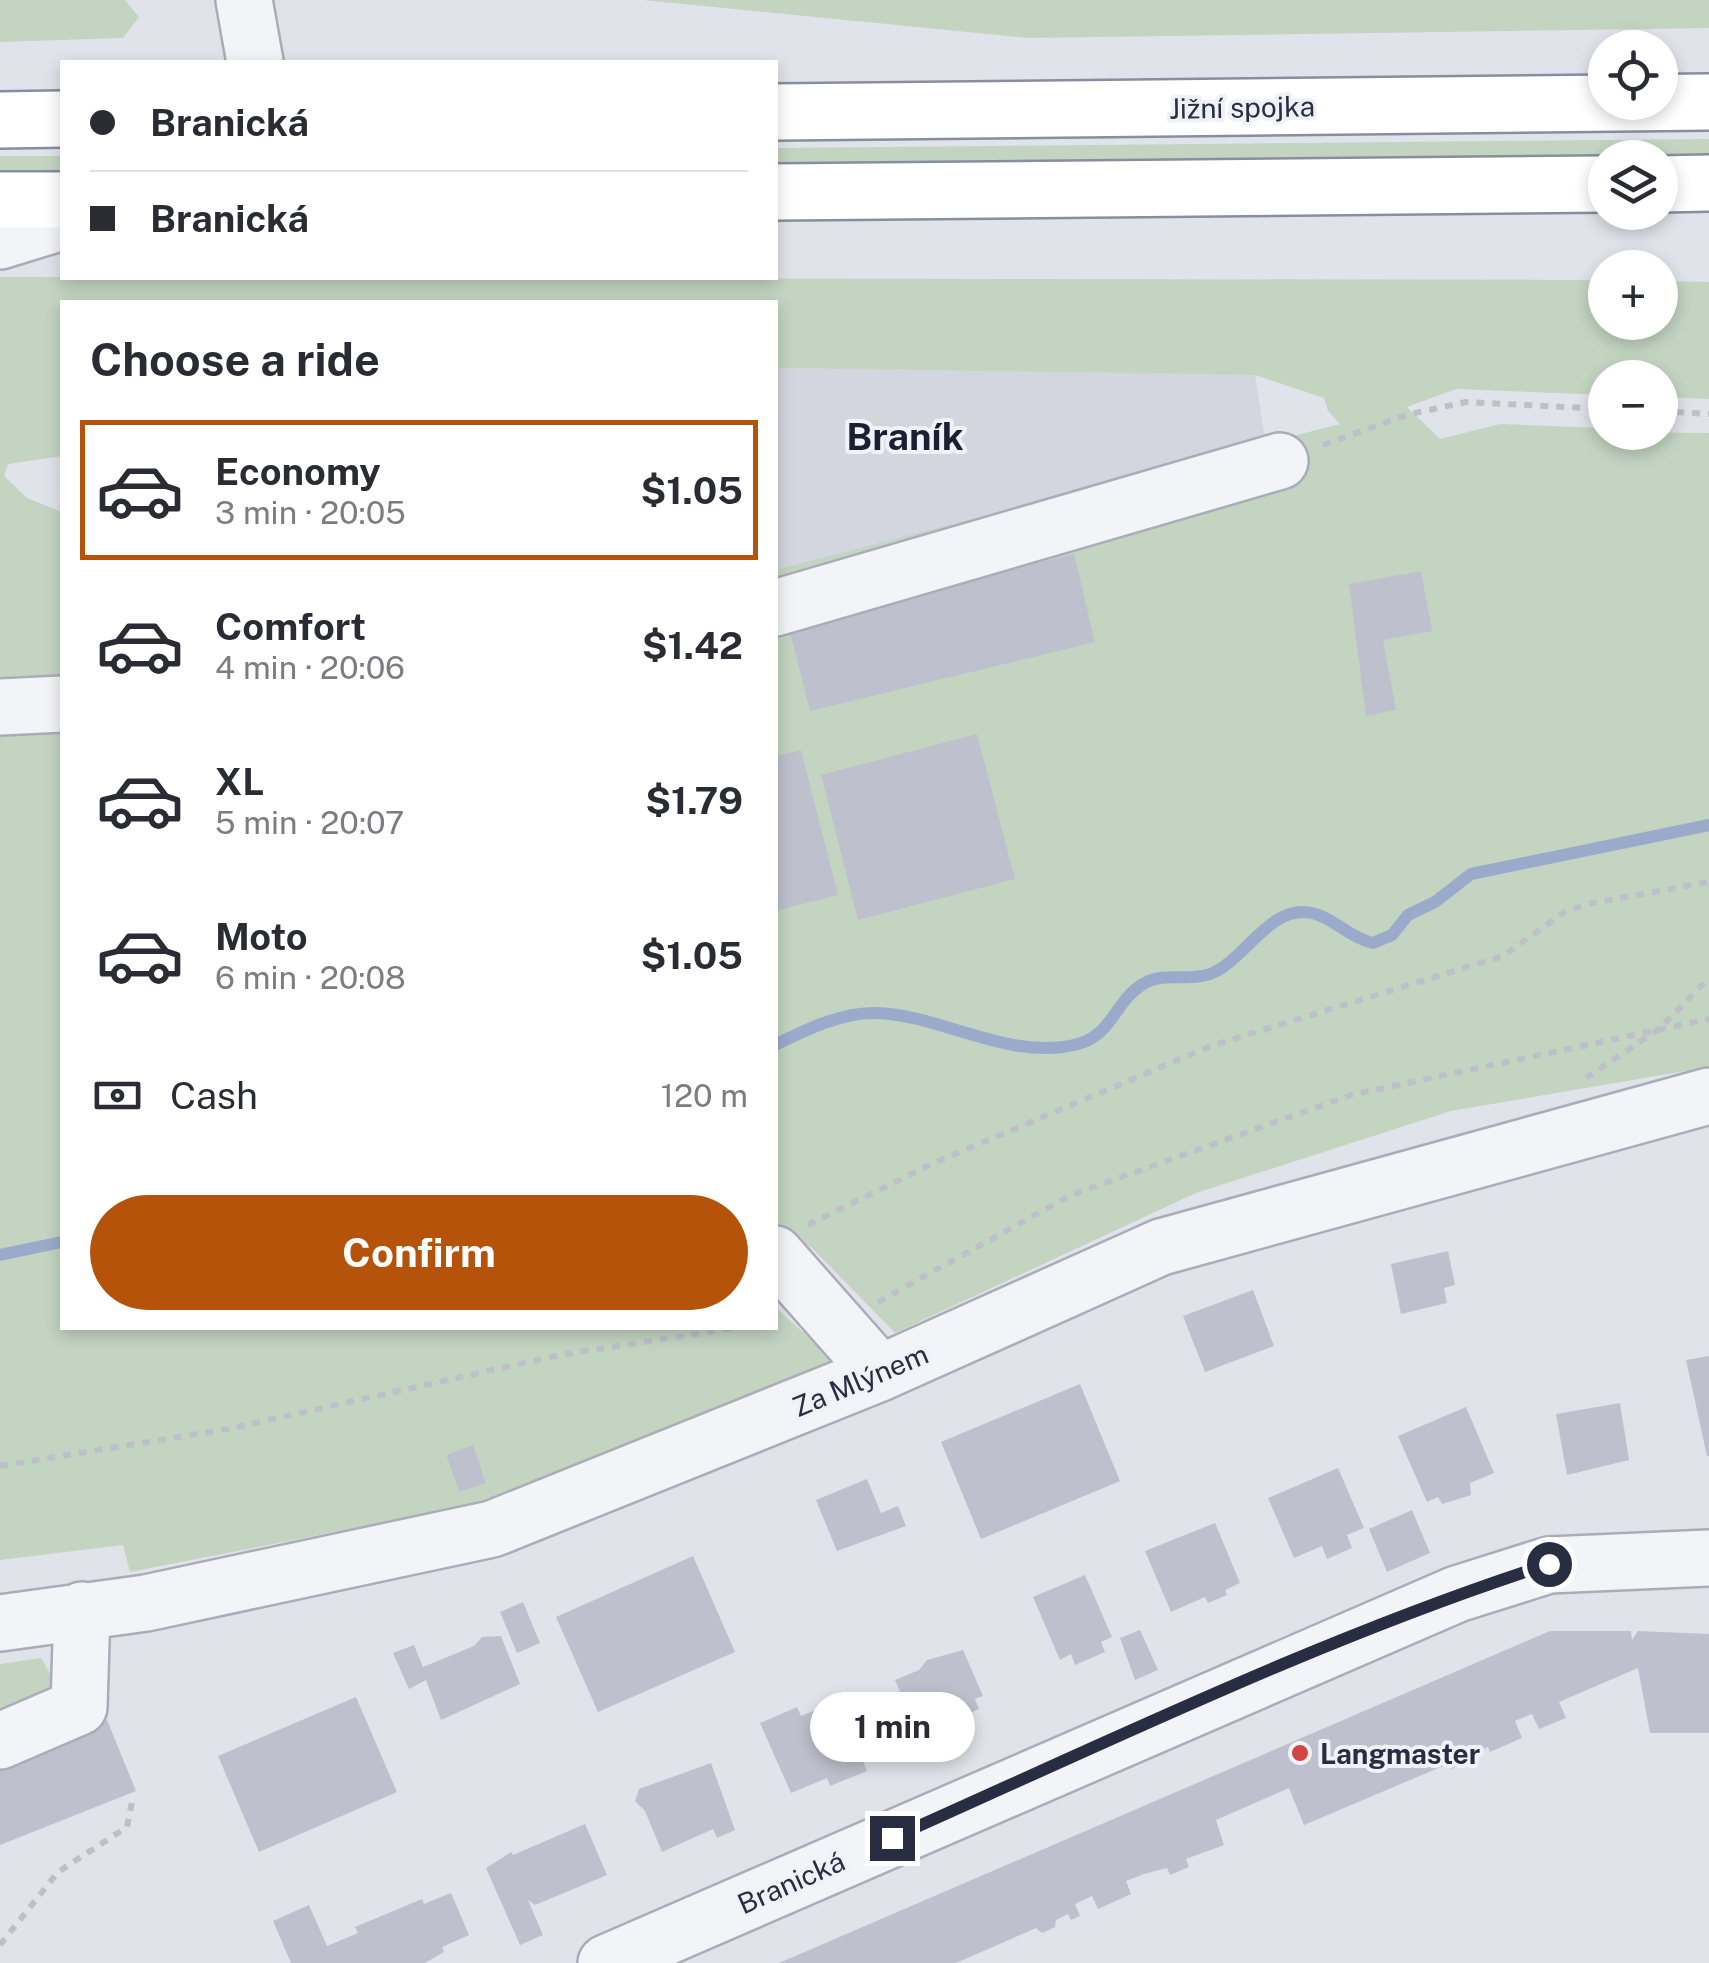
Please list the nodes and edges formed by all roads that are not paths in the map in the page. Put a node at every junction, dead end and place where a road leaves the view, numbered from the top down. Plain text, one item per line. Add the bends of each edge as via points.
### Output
1 (244, 0) edge
2 (255, 60) edge
3 (1709, 102) edge
4 (778, 112) edge
5 (60, 119) edge
6 (0, 120) edge
7 (1588, 184) edge
8 (778, 192) edge
9 (0, 200) edge
10 (60, 200) edge
11 (60, 223) edge
12 (0, 241) edge
13 (1280, 461) road end
14 (778, 607) edge
15 (60, 704) edge
16 (0, 707) edge
17 (1709, 1096) edge
18 (784, 1244) edge
19 (880, 1374) junction
20 (1709, 1558) edge
21 (82, 1610) junction
22 (0, 1623) edge
23 (0, 1742) edge
24 (606, 1963) edge

1 - 2 street
3 - 4 highway, Jižní spojka
5 - 6 highway
7 - 8 highway
9 - 10 highway
11 - 12 street
13 - 14 street
15 - 16 street
17 - 19 street, Za Mlýnem via 1162,1247
18 - 19 street
19 - 21 street, Za Mlýnem via 492,1529 146,1603
20 - 24 street, Branická via 1549,1564 1457,1594
21 - 22 street, Za Mlýnem
21 - 23 street via 79,1707

